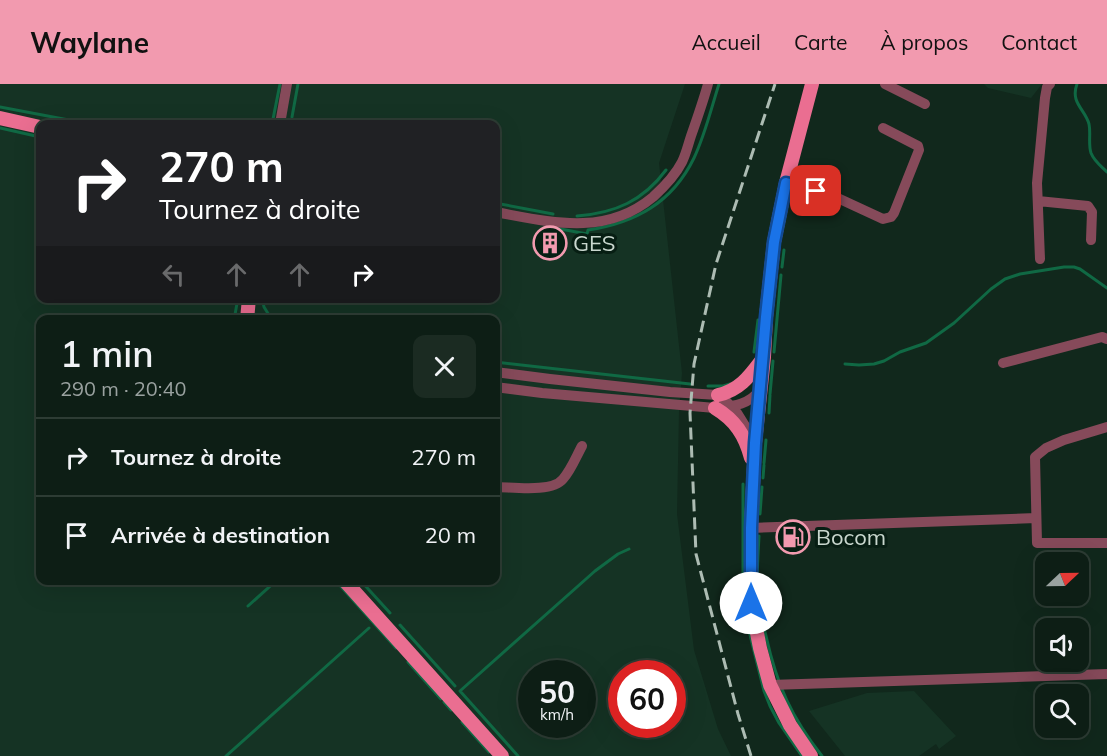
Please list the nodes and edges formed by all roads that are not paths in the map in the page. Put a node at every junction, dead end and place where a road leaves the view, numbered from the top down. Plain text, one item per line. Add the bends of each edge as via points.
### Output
1 (287, 84) edge
2 (708, 84) edge
3 (812, 84) edge
4 (885, 84) edge
5 (1050, 84) edge
6 (925, 104) dead end
7 (0, 118) edge
8 (281, 120) edge
9 (36, 126) edge
10 (883, 128) dead end
11 (786, 183) junction
12 (1038, 201) junction
13 (500, 213) edge
14 (1091, 240) dead end
15 (1040, 258) dead end
16 (1107, 339) edge
17 (764, 357) junction
18 (1003, 363) dead end
19 (500, 373) edge
20 (500, 388) edge
21 (761, 389) junction
22 (717, 401) junction
23 (732, 406) junction
24 (1107, 427) edge
25 (755, 443) junction
26 (582, 446) dead end
27 (754, 469) junction
28 (500, 487) edge
29 (1036, 518) junction
30 (751, 528) junction
31 (1107, 543) edge
32 (348, 585) edge
33 (1107, 674) edge
34 (770, 685) junction
35 (502, 756) edge
36 (812, 756) edge

1 - 8 street
2 - 13 street via 682,162 668,184 645,203 621,216 592,223 566,224
3 - 11 main road
4 - 6 street
5 - 12 street via 1041,133
7 - 9 main road
10 - 11 street via 920,150 891,217 883,219 830,194
11 - 17 main road via 774,242
12 - 14 street via 1088,206 1092,212
12 - 15 street
16 - 18 street via 1102,337
17 - 21 main road
17 - 22 main road via 738,388
19 - 22 street
20 - 22 street
21 - 23 street via 751,400
21 - 25 main road
22 - 23 street
22 - 27 main road via 739,429
23 - 25 street
24 - 29 street via 1064,440 1035,457
25 - 27 main road
26 - 28 street via 559,483 549,488
27 - 30 main road
29 - 30 street
29 - 31 street via 1037,543
30 - 34 main road via 751,603
32 - 35 main road
33 - 34 street
34 - 36 main road via 790,725

